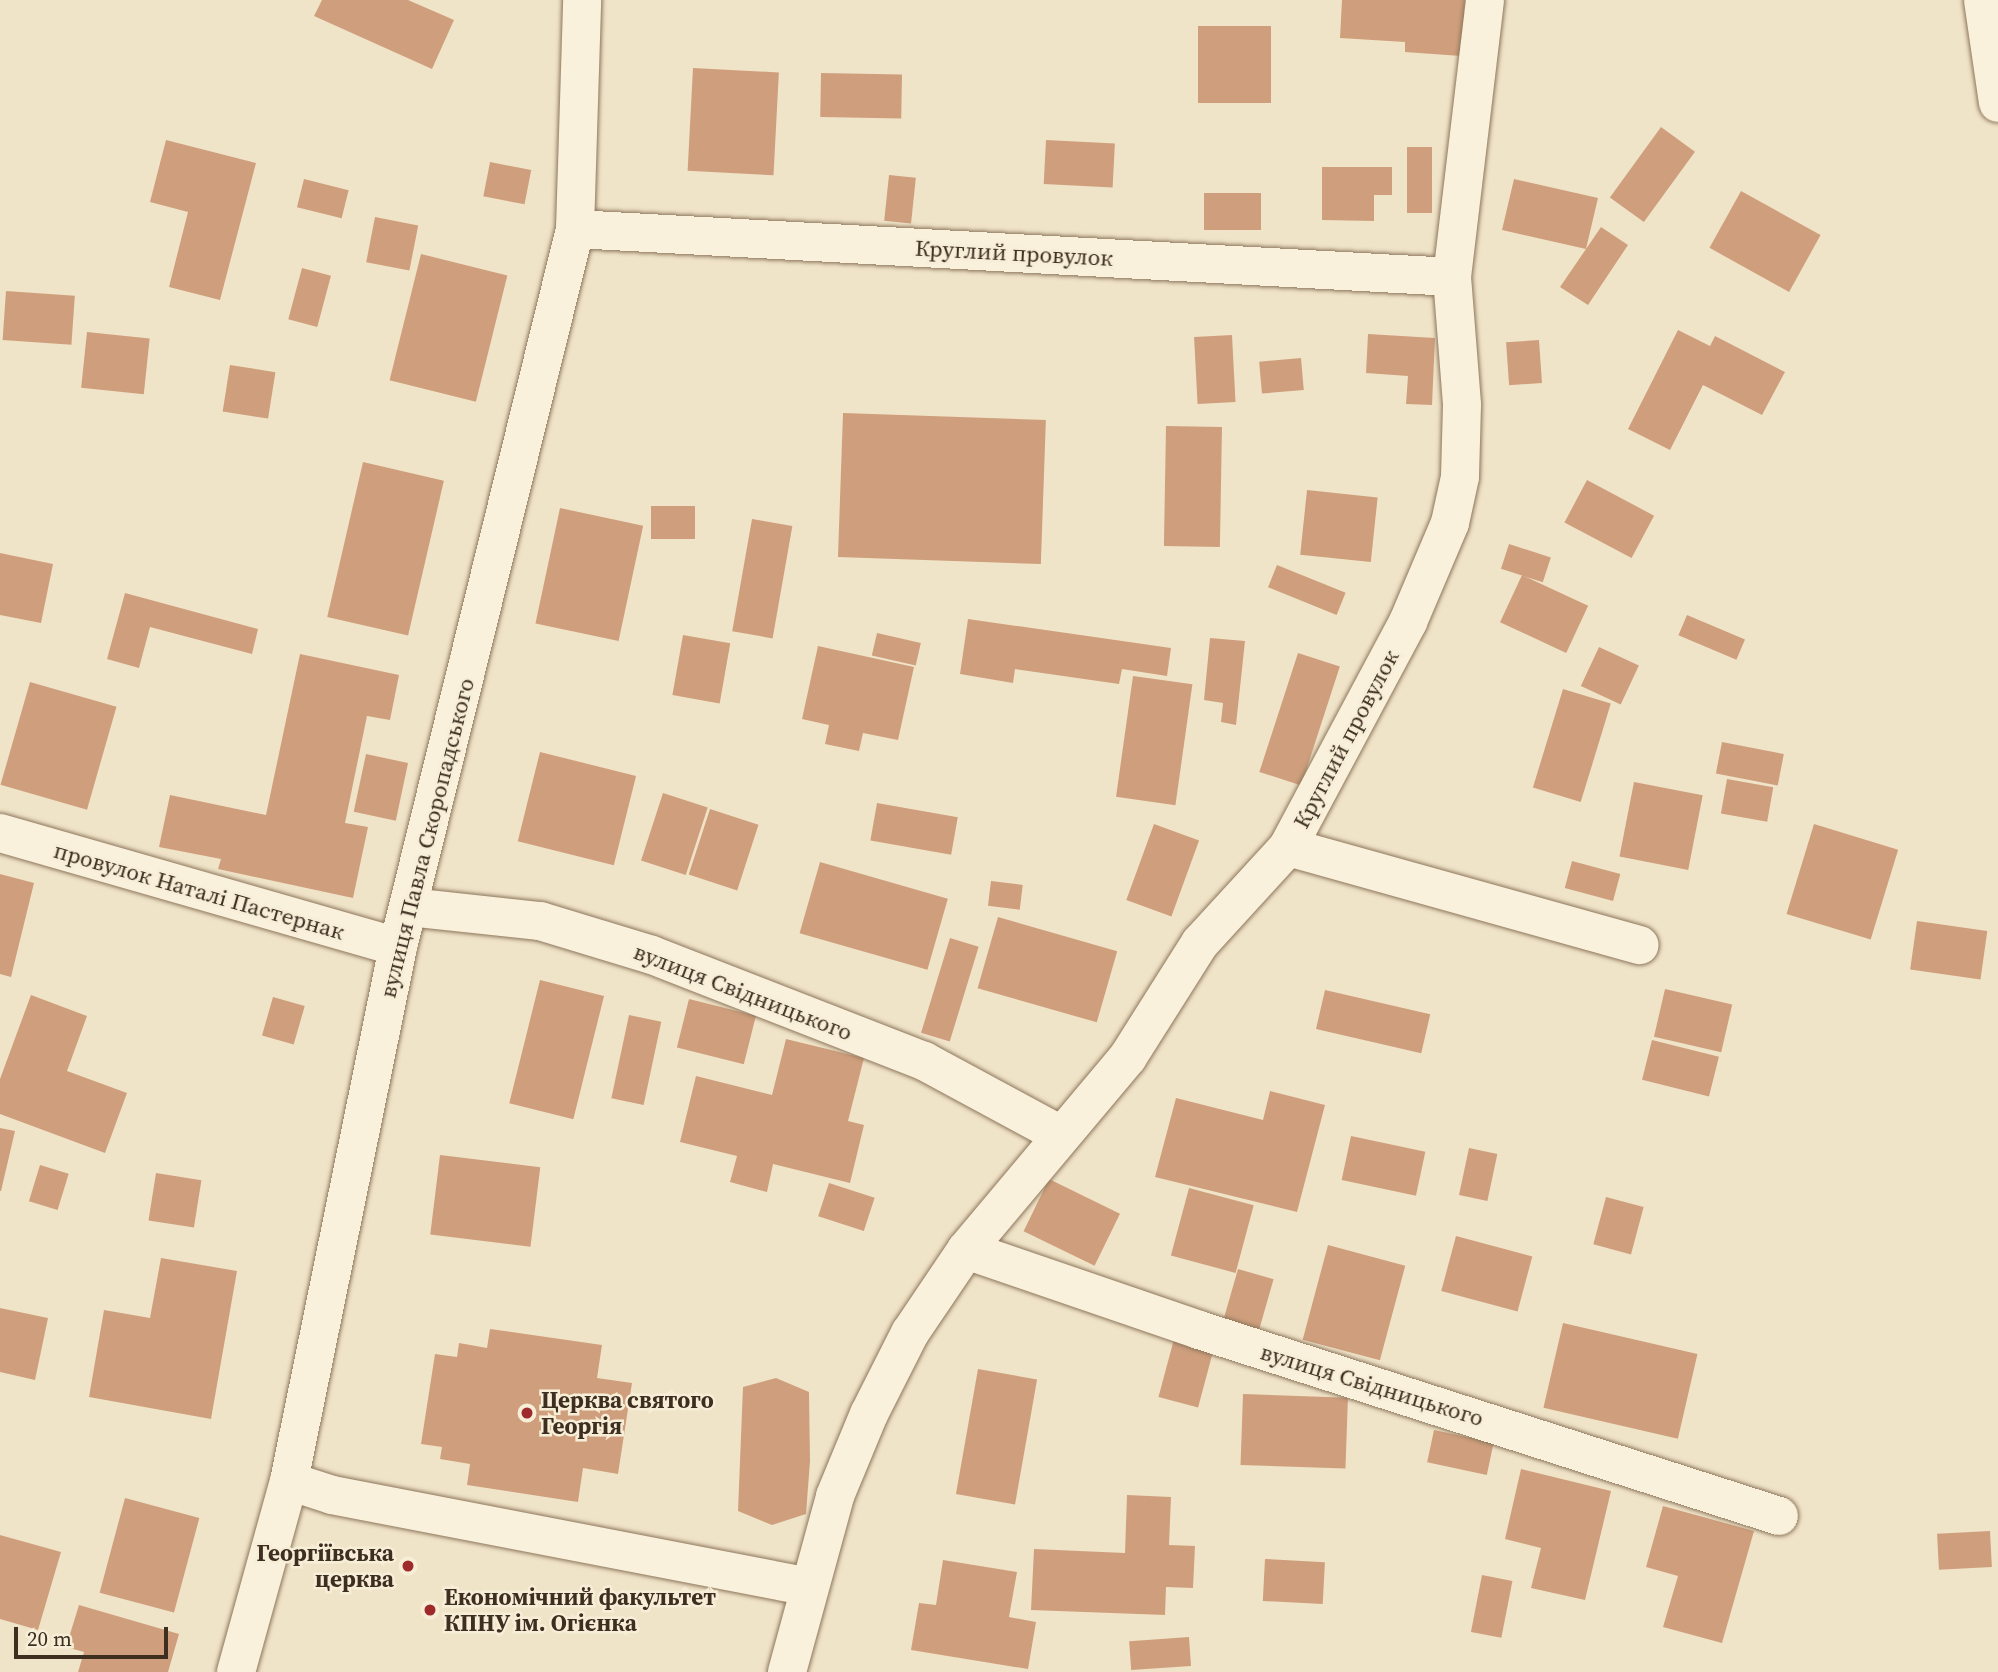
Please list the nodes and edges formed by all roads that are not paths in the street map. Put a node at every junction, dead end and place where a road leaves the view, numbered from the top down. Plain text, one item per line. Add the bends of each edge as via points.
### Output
1 (582, 0) edge
2 (1485, 0) edge
3 (1983, 0) edge
4 (1998, 103) edge
5 (575, 229) junction
6 (1452, 277) junction
7 (0, 833) edge
8 (1288, 847) junction
9 (409, 907) junction
10 (1640, 945) dead end
11 (398, 947) junction
12 (1059, 1134) junction
13 (966, 1250) junction
14 (289, 1481) junction
15 (1779, 1516) dead end
16 (808, 1587) junction
17 (236, 1672) edge
18 (787, 1672) edge

1 - 5 street, вулиця Павла Скоропадського
2 - 6 street, Круглий провулок
3 - 4 street
5 - 6 street, Круглий провулок
5 - 9 street, вулиця Павла Скоропадського
6 - 8 street, Круглий провулок via 1462,405 1460,477 1450,523 1408,622
7 - 11 street, провулок Наталі Пастернак
8 - 10 street, Круглий провулок
8 - 12 street via 1199,943 1128,1057
9 - 11 street, вулиця Павла Скоропадського
9 - 12 street, вулиця Свідницького via 540,921 652,955 924,1061
11 - 14 street, вулиця Павла Скоропадського
12 - 13 street
13 - 15 street, вулиця Свідницького via 1199,1331
13 - 16 street via 910,1333 869,1414 835,1496
14 - 16 street via 331,1496
14 - 17 street, вулиця Павла Скоропадського
16 - 18 street

